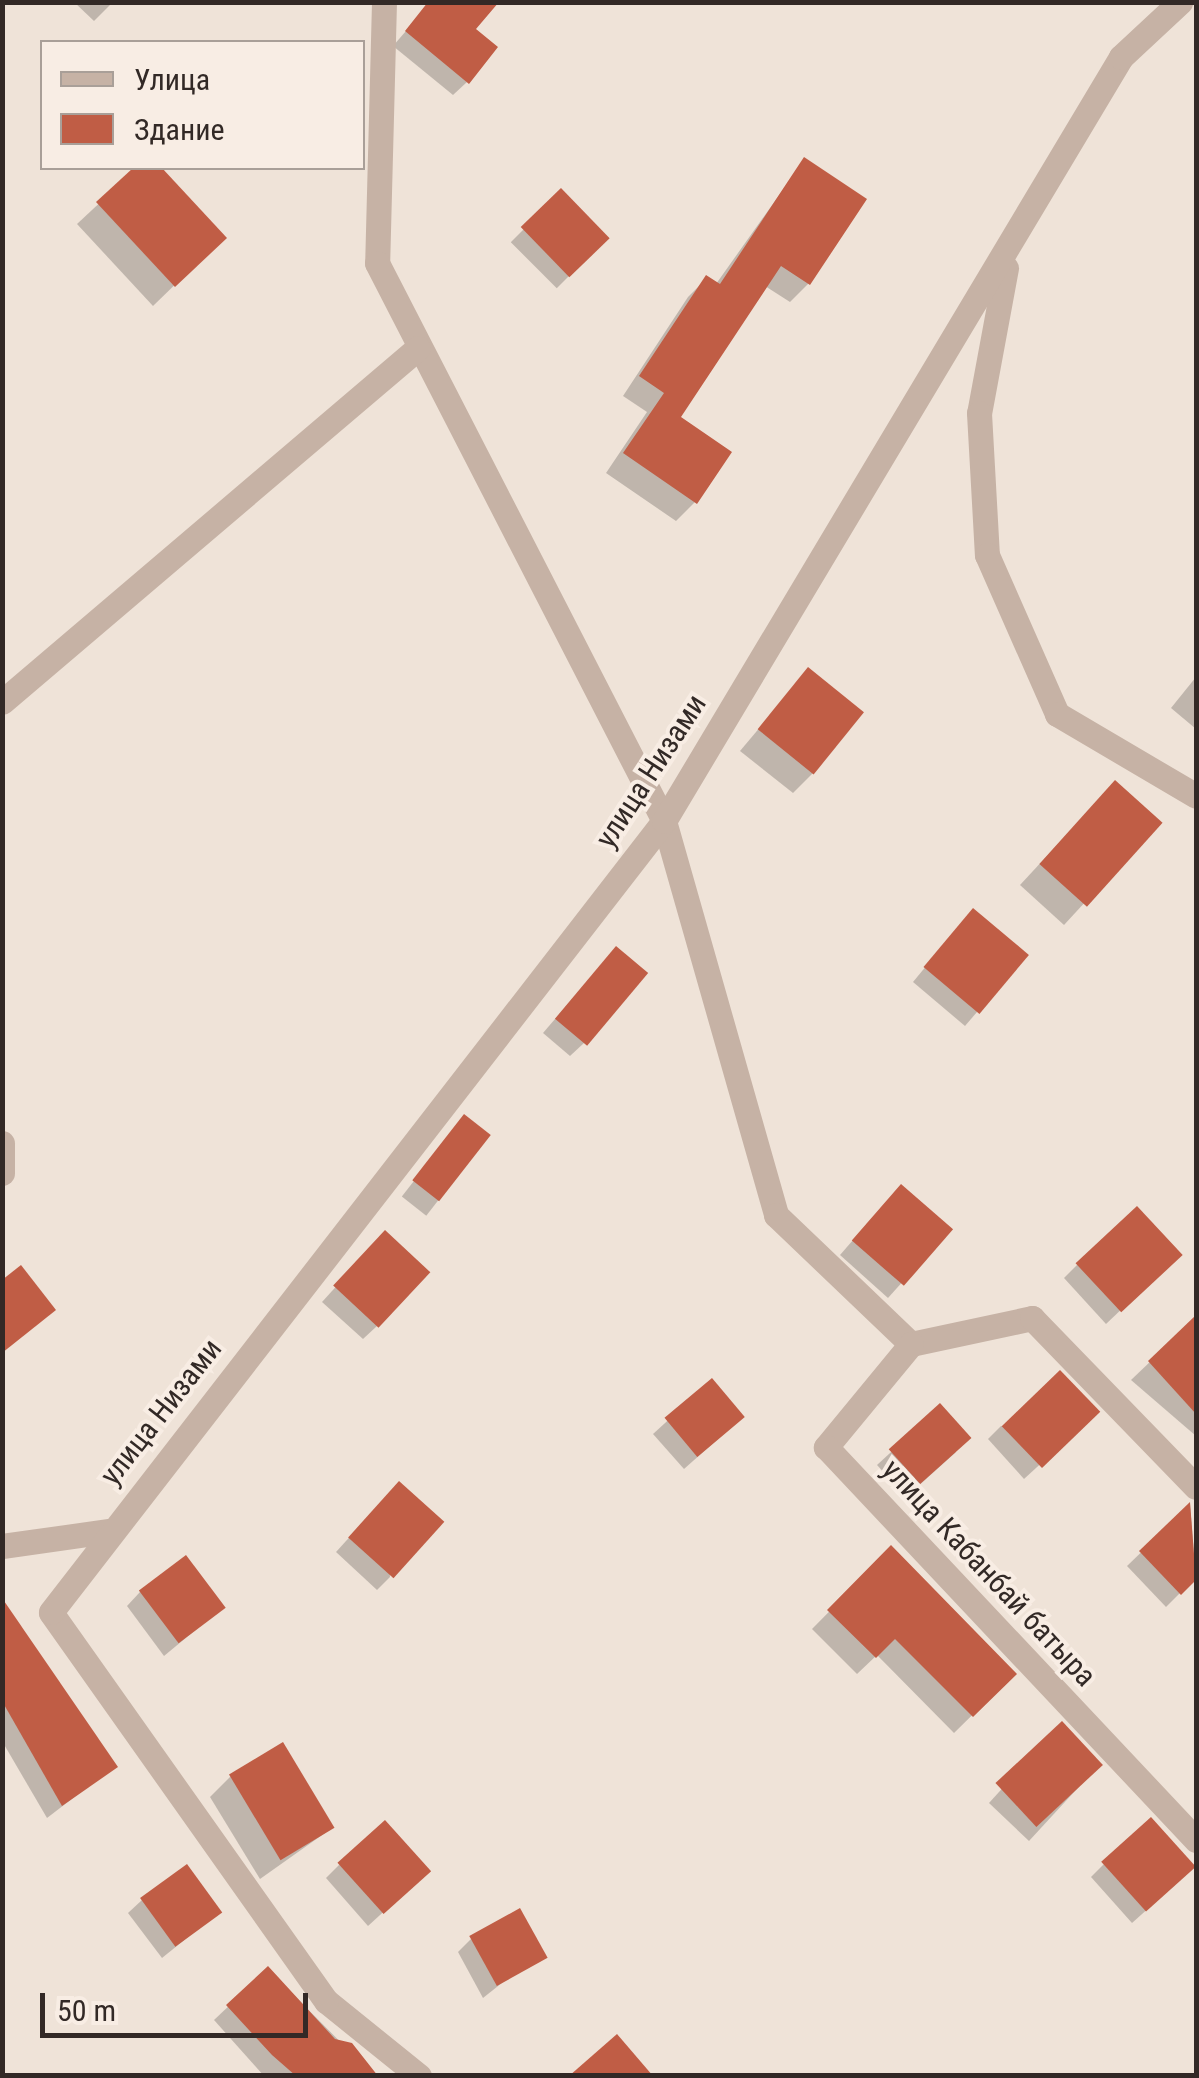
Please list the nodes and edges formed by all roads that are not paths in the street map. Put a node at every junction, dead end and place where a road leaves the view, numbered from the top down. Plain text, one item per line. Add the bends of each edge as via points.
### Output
1 (1180, 2) edge
2 (375, 5) edge
3 (1009, 250) junction
4 (418, 348) junction
5 (2, 702) edge
6 (1196, 796) edge
7 (664, 821) junction
8 (2, 1143) edge
9 (2, 1173) edge
10 (911, 1344) junction
11 (1196, 1487) edge
12 (109, 1531) junction
13 (2, 1546) edge
14 (1196, 1840) edge
15 (419, 2076) edge

1 - 3 street, улица Низами via 1122,57
2 - 4 street via 377,263
3 - 6 street via 979,412 987,555 1057,714
3 - 7 street, улица Низами
4 - 5 street
4 - 7 street
7 - 10 street via 776,1216
7 - 12 street, улица Низами
8 - 9 street
10 - 11 street via 1032,1318
10 - 14 street, улица Кабанбай батыра via 826,1447
12 - 13 street, улица Низами
12 - 15 street, улица Низами via 50,1612 326,2001

